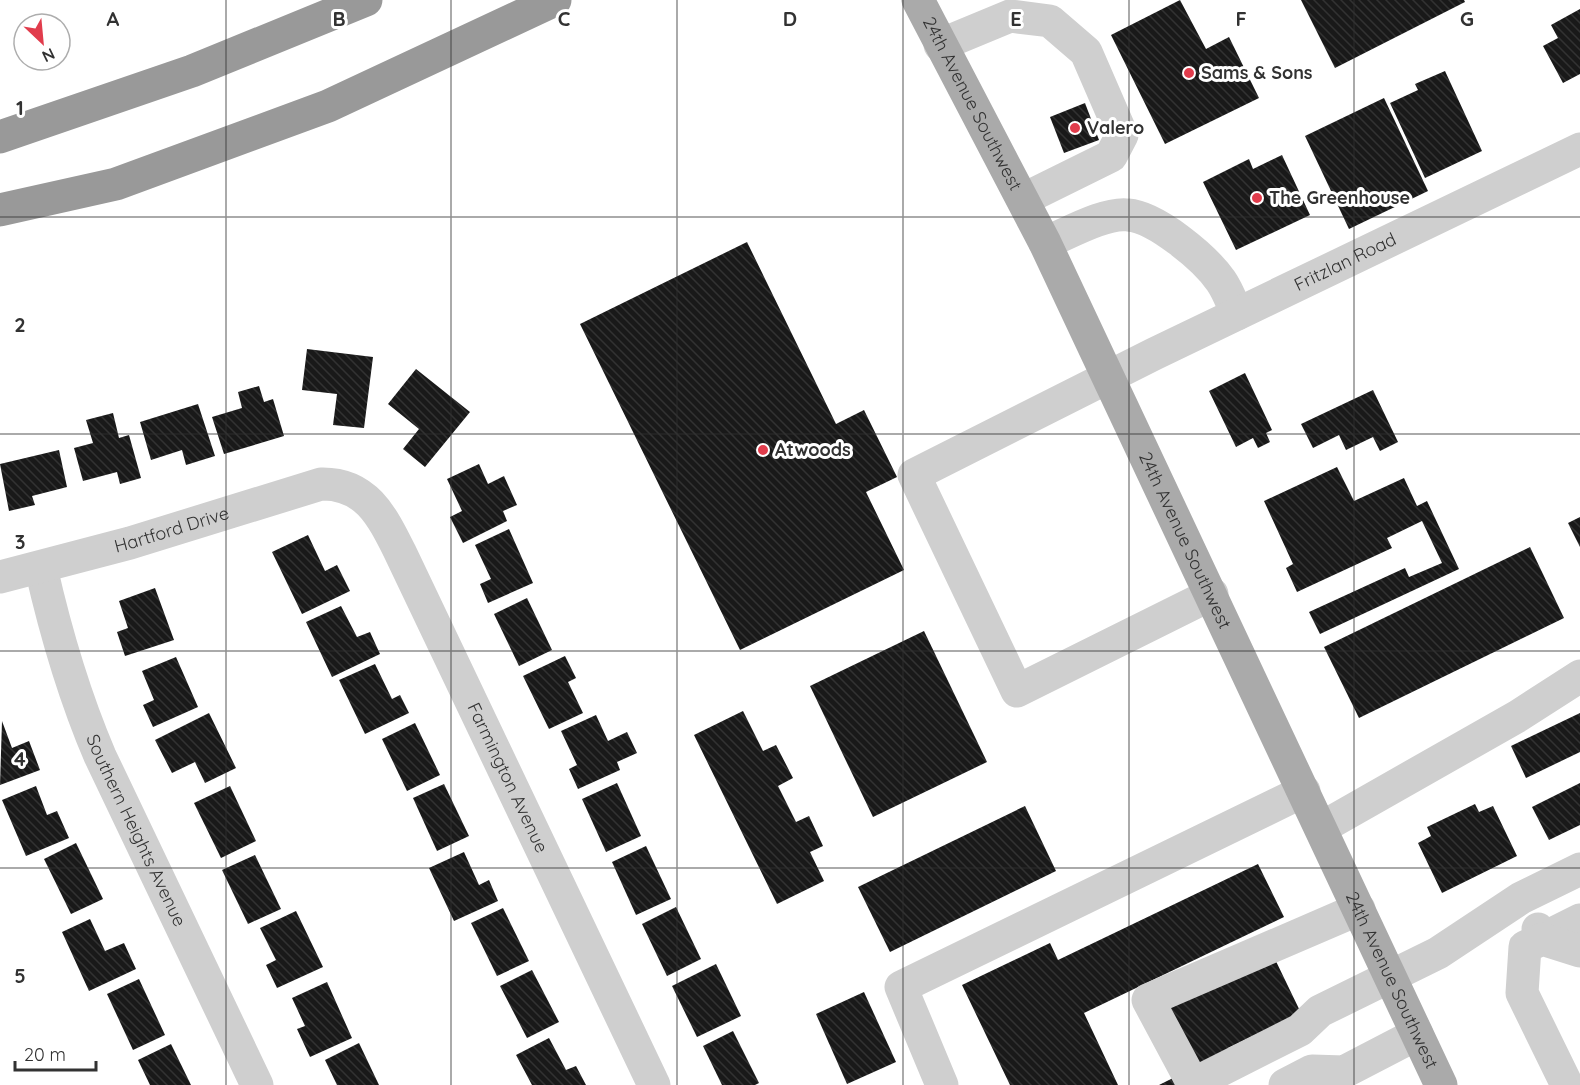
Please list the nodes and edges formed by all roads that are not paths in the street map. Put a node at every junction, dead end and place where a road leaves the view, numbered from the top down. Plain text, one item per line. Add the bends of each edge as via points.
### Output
1 (366, 0) edge
2 (555, 0) edge
3 (918, 0) edge
4 (940, 45) junction
5 (0, 136) edge
6 (1580, 149) edge
7 (1024, 199) junction
8 (0, 210) edge
9 (1045, 243) junction
10 (1238, 314) junction
11 (1110, 376) junction
12 (344, 486) joint
13 (41, 568) junction
14 (0, 577) edge
15 (1212, 594) junction
16 (1580, 676) edge
17 (1304, 791) junction
18 (1321, 828) junction
19 (1580, 869) edge
20 (1521, 898) junction
21 (1359, 909) junction
22 (1580, 921) edge
23 (1542, 939) junction
24 (1580, 951) edge
25 (1391, 978) junction
26 (1418, 1034) junction
27 (257, 1085) edge
28 (654, 1085) edge
29 (942, 1085) edge
30 (1285, 1085) edge
31 (1441, 1085) edge
32 (1568, 1085) edge

1 - 5 highway via 192,71
2 - 8 highway via 328,106 116,184
3 - 4 main road, 24th Avenue Southwest
4 - 7 main road, 24th Avenue Southwest
4 - 7 street via 1010,16 1050,21 1086,52 1122,135 1111,156
6 - 10 street, Fritzlan Road
7 - 9 main road, 24th Avenue Southwest
9 - 10 street via 1110,217 1127,214 1141,218 1210,267
9 - 11 main road, 24th Avenue Southwest
10 - 11 street, Fritzlan Road
11 - 15 main road, 24th Avenue Southwest
11 - 15 street, Fritzlan Road via 914,475 1017,691
12 - 13 street, Hartford Drive via 321,484 301,489
12 - 28 street, Farmington Avenue via 367,498 386,523
13 - 14 street, Hartford Drive
13 - 27 street, Southern Heights Avenue via 78,705
15 - 17 main road, 24th Avenue Southwest
16 - 18 street via 1518,716
17 - 18 main road, 24th Avenue Southwest
17 - 29 street via 901,987
18 - 21 main road, 24th Avenue Southwest
19 - 20 street
20 - 23 street
20 - 25 street via 1438,953
21 - 25 main road, 24th Avenue Southwest
21 - 25 street via 1148,1000 1193,1084 1300,1030 1320,1011
22 - 23 street
23 - 24 street
23 - 32 street via 1525,947 1522,993
25 - 26 main road, 24th Avenue Southwest
26 - 30 street via 1344,1072 1312,1071
26 - 31 main road, 24th Avenue Southwest

